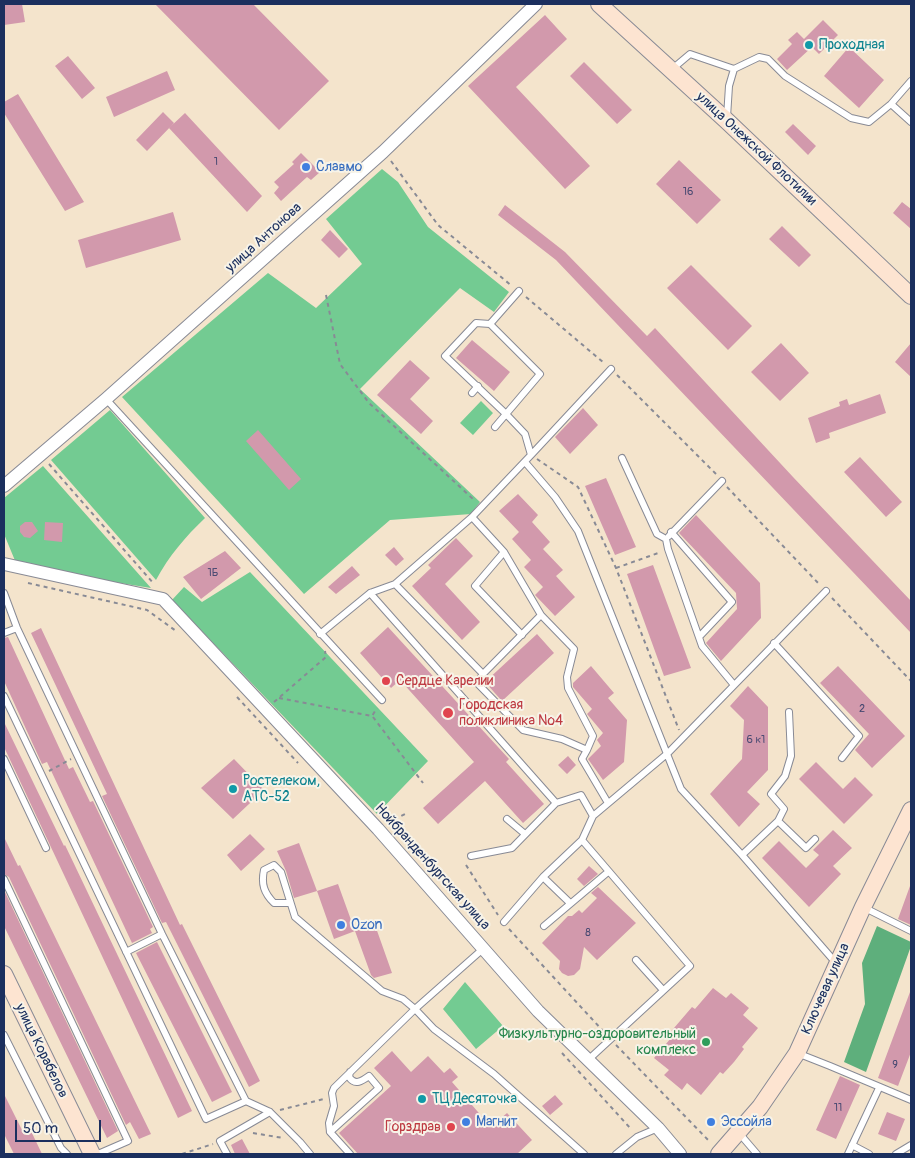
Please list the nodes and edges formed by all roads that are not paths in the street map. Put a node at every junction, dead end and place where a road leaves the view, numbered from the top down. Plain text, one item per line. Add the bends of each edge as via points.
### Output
1 (536, 4) edge
2 (599, 4) edge
3 (734, 69) junction
4 (670, 70) junction
5 (911, 82) edge
6 (891, 104) junction
7 (727, 121) junction
8 (911, 122) edge
9 (519, 291) road end
10 (911, 296) edge
11 (490, 324) junction
12 (611, 369) road end
13 (478, 386) junction
14 (472, 393) dead end
15 (106, 399) junction
16 (506, 414) junction
17 (495, 427) dead end
18 (531, 455) junction
19 (622, 458) dead end
20 (525, 462) junction
21 (722, 481) road end
22 (4, 486) edge
23 (472, 517) junction
24 (671, 532) junction
25 (666, 539) junction
26 (504, 552) junction
27 (4, 564) edge
28 (396, 584) junction
29 (826, 591) road end
30 (4, 592) edge
31 (370, 593) junction
32 (540, 615) junction
33 (17, 628) junction
34 (4, 633) edge
35 (320, 634) junction
36 (522, 635) junction
37 (699, 637) junction
38 (774, 643) junction
39 (483, 674) junction
40 (734, 684) junction
41 (4, 696) edge
42 (382, 700) road end
43 (789, 712) dead end
44 (587, 750) junction
45 (668, 753) junction
46 (842, 758) dead end
47 (4, 759) edge
48 (556, 803) junction
49 (608, 803) junction
50 (911, 810) edge
51 (593, 816) junction
52 (507, 819) dead end
53 (778, 821) junction
54 (525, 834) junction
55 (815, 839) dead end
56 (582, 840) junction
57 (46, 848) dead end
58 (742, 855) junction
59 (471, 856) dead end
60 (608, 872) junction
61 (543, 877) junction
62 (4, 880) edge
63 (290, 903) junction
64 (570, 904) junction
65 (863, 907) junction
66 (504, 922) road end
67 (544, 926) dead end
68 (911, 931) edge
69 (162, 934) junction
70 (484, 948) junction
71 (126, 952) junction
72 (636, 960) dead end
73 (837, 964) junction
74 (4, 974) edge
75 (663, 990) junction
76 (415, 1009) junction
77 (4, 1035) edge
78 (797, 1053) junction
79 (588, 1060) junction
80 (350, 1072) junction
81 (879, 1088) junction
82 (911, 1100) edge
83 (246, 1101) junction
84 (270, 1112) junction
85 (658, 1128) junction
86 (330, 1132) junction
87 (739, 1133) junction
88 (852, 1145) junction
89 (911, 1145) edge
90 (67, 1154) edge
91 (92, 1154) edge
92 (98, 1154) edge
93 (227, 1154) edge
94 (310, 1154) edge
95 (350, 1154) edge
96 (584, 1154) edge
97 (616, 1154) edge
98 (680, 1154) edge
99 (720, 1154) edge
100 (757, 1154) edge
101 (848, 1154) edge
102 (868, 1154) edge
103 (896, 1154) edge

1 - 15 street, улица Антонова via 383,152
2 - 4 main road, улица Онежской Флотилии
3 - 4 lane via 690,54
3 - 6 lane via 759,57 768,59 785,76 851,118 869,122
3 - 7 lane via 729,86
4 - 7 main road, улица Онежской Флотилии
5 - 6 lane
6 - 8 lane
7 - 10 main road, улица Онежской Флотилии
9 - 11 lane
11 - 13 lane via 476,323 445,356
11 - 16 lane via 540,374
12 - 18 lane
13 - 14 lane
13 - 16 lane
15 - 22 street, улица Антонова
15 - 35 lane
16 - 17 lane
16 - 18 lane via 525,434
18 - 20 lane
19 - 25 lane via 657,534
20 - 23 lane
20 - 45 lane via 578,530
21 - 24 lane
23 - 26 lane
23 - 28 lane
24 - 25 lane
24 - 37 lane via 732,602
25 - 37 lane
26 - 32 lane
26 - 36 lane via 475,586
27 - 70 street, Нойбранденбургская улица via 163,599 378,828
28 - 31 lane
28 - 39 lane
29 - 38 lane
30 - 33 lane
31 - 35 lane
31 - 48 lane
32 - 36 lane
32 - 44 lane via 574,649 567,677 568,688 593,736
33 - 34 lane
33 - 69 lane
35 - 42 lane
36 - 39 lane
37 - 40 lane via 702,646
38 - 40 lane
38 - 46 lane via 859,736
39 - 44 lane via 477,683 523,730 562,739
40 - 45 lane
41 - 71 lane
43 - 53 lane via 791,756 785,776 771,794 784,809
44 - 49 lane via 582,759
45 - 49 lane
45 - 58 lane via 681,789
47 - 57 lane
48 - 51 lane via 581,795
48 - 54 lane
49 - 51 lane
50 - 65 main road, Ключевая улица
51 - 56 lane
52 - 54 lane
53 - 55 lane via 806,848
53 - 58 lane
54 - 59 lane via 512,848
56 - 60 lane
56 - 61 lane
58 - 73 lane
60 - 64 lane
60 - 75 lane via 690,966
61 - 64 lane
61 - 66 lane
62 - 92 lane via 128,1141
63 - 63 lane via 274,903 267,896 262,882 264,870 274,865 281,872
63 - 76 lane via 295,917 358,972 382,991 403,999
64 - 67 lane
65 - 68 lane
65 - 73 main road, Ключевая улица
69 - 71 lane
69 - 83 lane
70 - 76 lane
70 - 79 street, Нойбранденбургская улица via 538,1011
71 - 83 lane via 206,1119
72 - 75 lane
73 - 78 main road, Ключевая улица
74 - 91 main road, улица Корабелов
75 - 79 lane
76 - 80 lane
76 - 96 lane via 434,1029 494,1074
77 - 90 lane
78 - 81 lane
78 - 87 main road, Ключевая улица
79 - 85 street, Нойбранденбургская улица
80 - 86 lane via 332,1093 334,1106
80 - 86 lane via 349,1077 356,1082 362,1082 369,1076 379,1088
81 - 82 lane
81 - 88 lane
83 - 84 lane
84 - 93 lane via 220,1141
84 - 94 lane
85 - 97 lane via 637,1136
85 - 98 street, Нойбранденбургская улица
86 - 95 lane
87 - 99 main road, Ключевая улица
87 - 100 lane
88 - 101 lane
88 - 102 lane
89 - 103 lane

